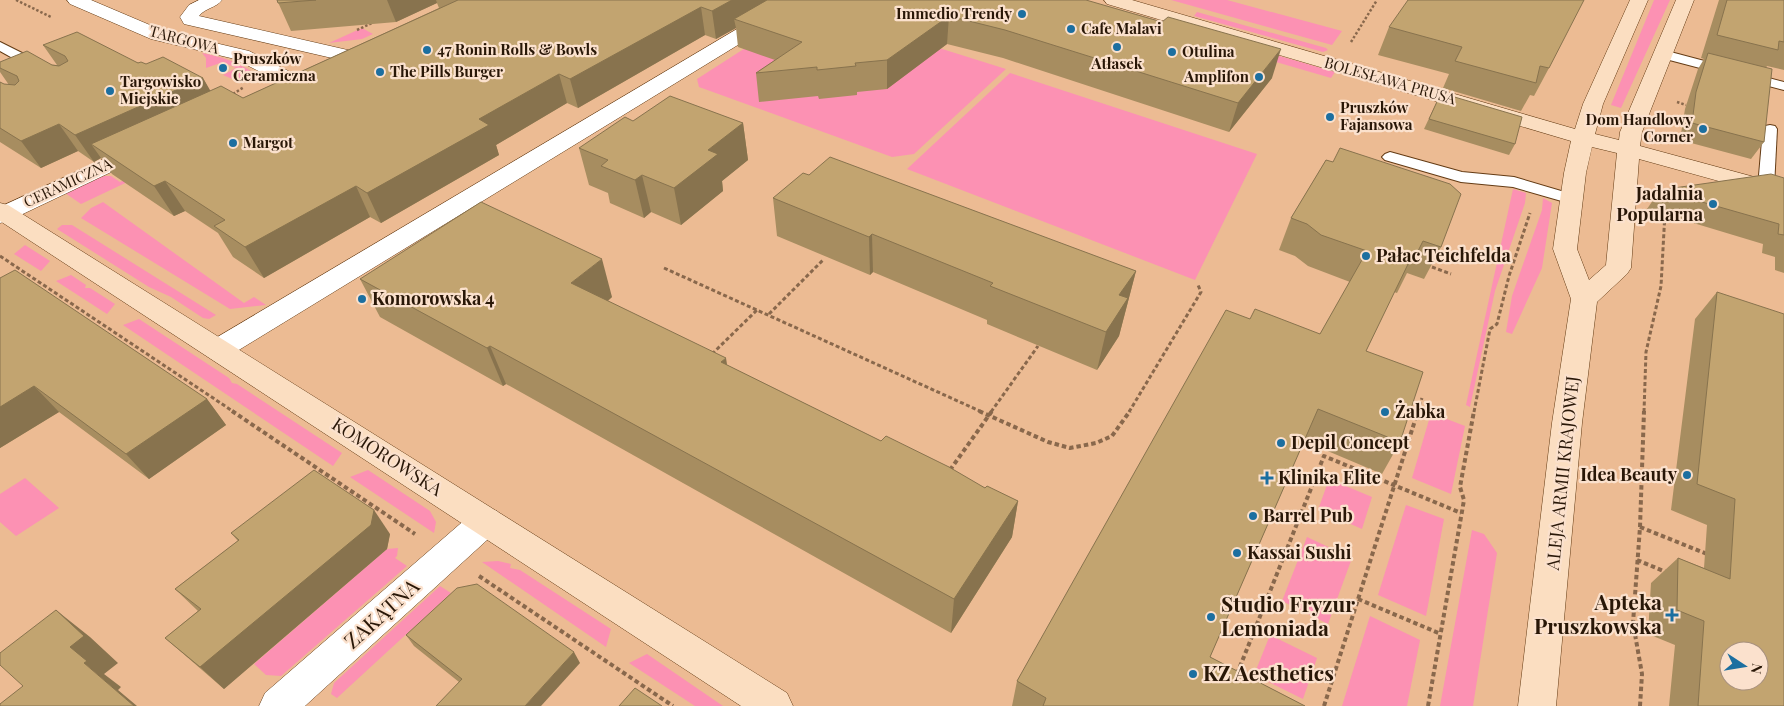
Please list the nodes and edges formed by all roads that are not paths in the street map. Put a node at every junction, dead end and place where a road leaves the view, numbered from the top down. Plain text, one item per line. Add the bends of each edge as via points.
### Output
1 (76, 0) edge
2 (213, 0) edge
3 (799, 0) edge
4 (1113, 0) edge
5 (1638, 0) edge
6 (1684, 0) edge
7 (0, 46) edge
8 (364, 46) edge
9 (1663, 54) junction
10 (346, 55) junction
11 (50, 73) edge
12 (306, 73) junction
13 (1784, 86) edge
14 (266, 92) edge
15 (1770, 129) dead end
16 (1583, 138) junction
17 (160, 141) edge
18 (1627, 149) junction
19 (1390, 157) dead end
20 (1775, 189) edge
21 (1572, 199) junction
22 (2, 213) edge
23 (1584, 299) junction
24 (219, 349) junction
25 (486, 521) junction
26 (278, 706) edge
27 (774, 706) edge
28 (1537, 706) edge

1 - 12 street, TARGOWA via 158,34
2 - 10 street via 195,9 189,16 191,20
3 - 24 street
4 - 16 street, BOLESŁAWA PRUSA
5 - 16 street, ALEJA ARMII KRAJOWEJ via 1593,104
6 - 9 street
7 - 11 lane
8 - 10 street
9 - 13 lane
9 - 18 street via 1636,117
10 - 12 street
12 - 14 street
15 - 20 lane
16 - 18 street, BOLESŁAWA PRUSA
16 - 21 street, ALEJA ARMII KRAJOWEJ
17 - 22 street, CERAMICZNA
18 - 20 street, BOLESŁAWA PRUSA
18 - 23 street via 1618,268
19 - 21 lane via 1462,177 1514,182
21 - 23 street, ALEJA ARMII KRAJOWEJ via 1565,249
22 - 24 street, KOMOROWSKA
23 - 28 street, ALEJA ARMII KRAJOWEJ via 1567,423
24 - 25 street, KOMOROWSKA
25 - 26 street, ZAKĄTNA
25 - 27 street, KOMOROWSKA

